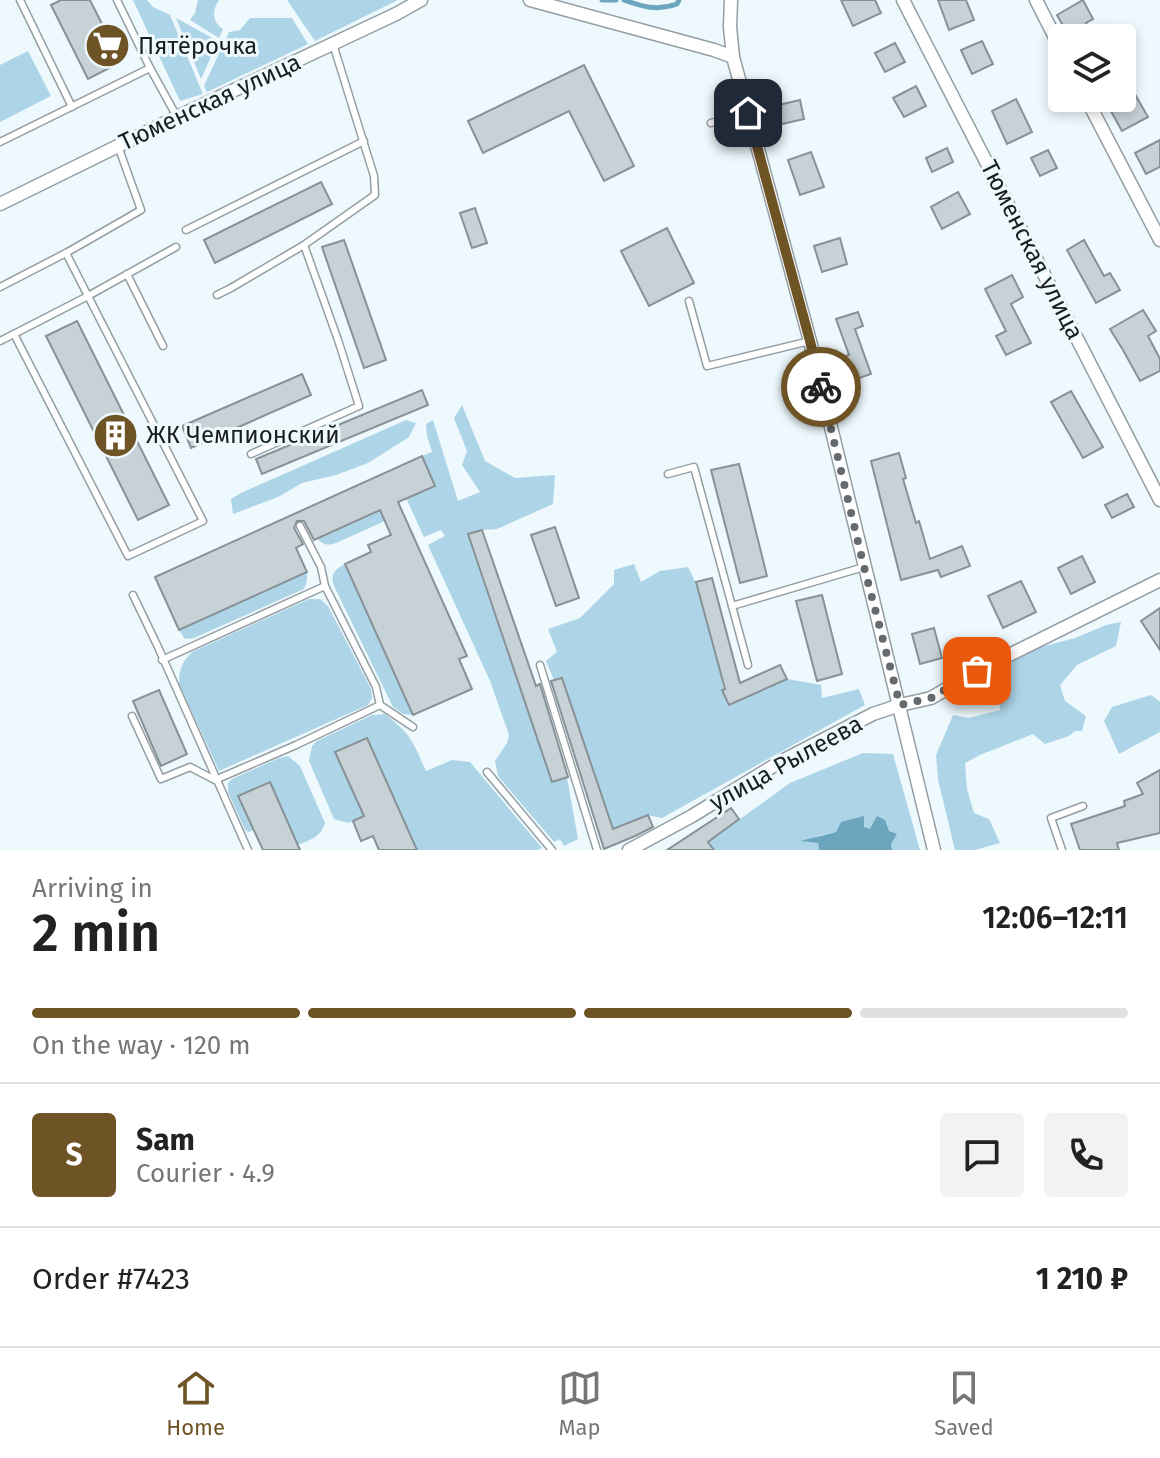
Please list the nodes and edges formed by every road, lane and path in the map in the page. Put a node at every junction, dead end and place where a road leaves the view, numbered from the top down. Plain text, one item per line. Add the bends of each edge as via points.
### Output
1 (20, 0) edge
2 (117, 0) edge
3 (421, 0) edge
4 (530, 0) edge
5 (731, 0) edge
6 (903, 0) edge
7 (1036, 0) edge
8 (1048, 24) edge
9 (333, 44) junction
10 (733, 57) junction
11 (150, 68) junction
12 (72, 107) junction
13 (1093, 112) edge
14 (748, 113) junction
15 (177, 117) junction
16 (711, 123) dead end
17 (364, 141) junction
18 (0, 142) edge
19 (118, 146) junction
20 (0, 204) edge
21 (186, 230) dead end
22 (1160, 240) edge
23 (304, 245) junction
24 (176, 247) dead end
25 (66, 253) junction
26 (127, 274) junction
27 (0, 287) edge
28 (217, 295) dead end
29 (88, 296) junction
30 (689, 301) dead end
31 (14, 334) junction
32 (0, 341) edge
33 (810, 341) junction
34 (163, 346) dead end
35 (251, 454) dead end
36 (668, 474) dead end
37 (1160, 500) edge
38 (300, 526) dead end
39 (864, 567) junction
40 (1160, 580) edge
41 (325, 586) junction
42 (133, 595) dead end
43 (732, 606) junction
44 (162, 660) junction
45 (540, 665) dead end
46 (748, 665) dead end
47 (380, 705) junction
48 (900, 705) junction
49 (132, 716) dead end
50 (413, 727) dead end
51 (487, 772) dead end
52 (215, 780) junction
53 (1083, 806) dead end
54 (248, 850) edge
55 (552, 850) edge
56 (597, 850) edge
57 (629, 850) edge
58 (934, 850) edge
59 (1062, 850) edge

1 - 12 lane
2 - 11 lane
3 - 9 street, Тюменская улица
4 - 10 street
5 - 10 street
6 - 37 street, Тюменская улица
7 - 8 street
9 - 15 street, Тюменская улица
9 - 17 lane
10 - 14 street
11 - 12 lane
11 - 15 lane
12 - 18 lane
13 - 22 street
14 - 16 lane
14 - 33 street
15 - 19 street, Тюменская улица
17 - 21 lane
17 - 23 lane via 375,195
19 - 20 street, Тюменская улица
19 - 25 lane via 141,210
23 - 28 lane
23 - 35 lane via 359,406
24 - 26 lane
25 - 27 lane
25 - 29 lane
26 - 29 lane
26 - 34 lane
29 - 31 lane
29 - 31 lane via 203,521 128,556
30 - 33 lane via 707,366
31 - 32 lane
33 - 39 street
36 - 43 lane via 694,467
38 - 41 lane
39 - 43 lane
39 - 48 street
40 - 48 street, улица Рылеева via 931,698
41 - 44 lane
41 - 47 lane
42 - 44 lane
43 - 46 lane
44 - 52 lane
45 - 56 lane
47 - 50 lane
47 - 52 lane
48 - 57 street, улица Рылеева via 780,762
48 - 58 street
49 - 52 lane via 161,779 190,767
51 - 55 lane
52 - 54 lane
53 - 59 lane via 1051,818

